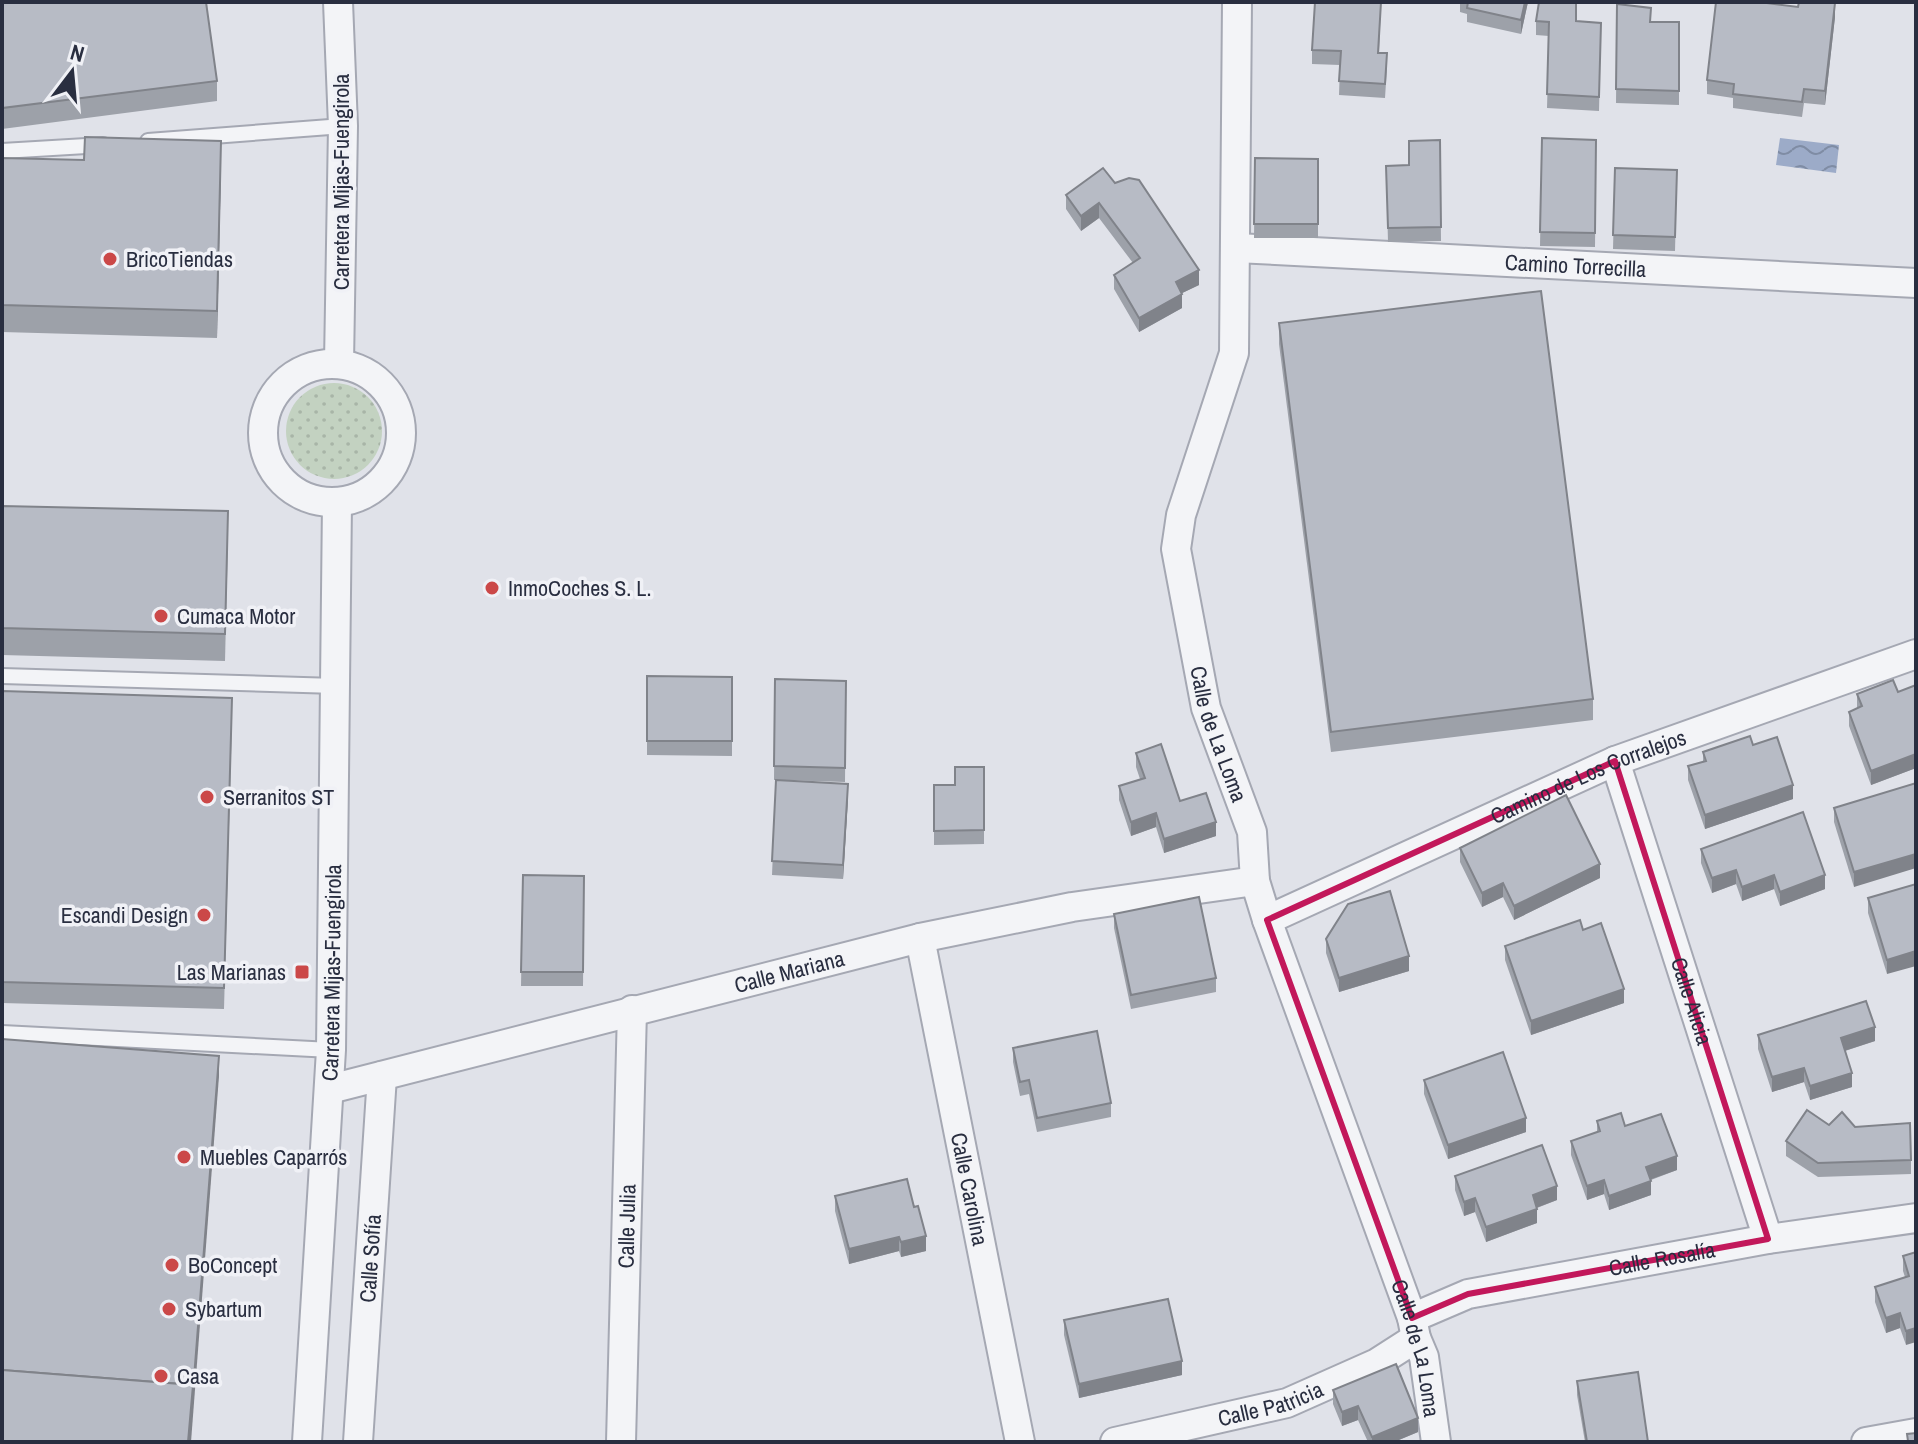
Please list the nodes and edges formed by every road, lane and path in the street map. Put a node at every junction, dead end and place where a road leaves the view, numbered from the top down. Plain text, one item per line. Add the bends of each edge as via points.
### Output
1 (338, 2) edge
2 (1237, 2) edge
3 (343, 126) junction
4 (127, 143) edge
5 (111, 144) edge
6 (2, 151) edge
7 (1236, 248) junction
8 (1916, 283) edge
9 (339, 363) junction
10 (337, 502) junction
11 (1916, 654) edge
12 (2, 676) edge
13 (336, 686) junction
14 (1615, 761) junction
15 (1255, 881) junction
16 (1267, 920) junction
17 (920, 938) junction
18 (632, 1010) junction
19 (2, 1033) edge
20 (331, 1050) junction
21 (382, 1076) junction
22 (330, 1089) junction
23 (1916, 1218) edge
24 (1768, 1239) junction
25 (1414, 1328) junction
26 (1916, 1433) edge
27 (307, 1442) edge
28 (358, 1442) edge
29 (621, 1442) edge
30 (1020, 1442) edge
31 (1115, 1442) edge
32 (1436, 1442) edge
33 (1866, 1442) edge

1 - 3 street, Carretera Mijas-Fuengirola
2 - 7 street, Calle de La Loma
3 - 4 lane
3 - 9 street, Carretera Mijas-Fuengirola
5 - 6 lane
7 - 8 street, Camino Torrecilla
7 - 15 street, Calle de La Loma via 1234,353 1181,515 1176,549 1206,708 1252,832
9 - 10 street via 382,384 399,410 402,426 398,458 390,472 367,493
9 - 10 street via 302,370 286,380 265,412 263,431 272,468 284,483 317,501
10 - 13 street, Carretera Mijas-Fuengirola
11 - 14 street, Camino de Los Corralejos
12 - 13 lane
13 - 20 street, Carretera Mijas-Fuengirola
14 - 16 street, Camino de Los Corralejos
14 - 24 street, Calle Alicia
15 - 16 street, Calle de La Loma
15 - 17 street, Calle Mariana via 1072,907
16 - 25 street, Calle de La Loma
17 - 18 street, Calle Mariana
17 - 30 street, Calle Carolina
18 - 21 street, Calle Mariana
18 - 29 street, Calle Julia
19 - 20 lane
20 - 22 street, Carretera Mijas-Fuengirola
21 - 22 street, Calle Mariana
21 - 28 street, Calle Sofía
22 - 27 street, Carretera Mijas-Fuengirola
23 - 24 street, Calle Rosalía
24 - 25 street, Calle Rosalía via 1468,1294
25 - 31 street, Calle Patricia via 1377,1363 1287,1403
25 - 32 street, Calle de La Loma via 1424,1357
26 - 33 street

